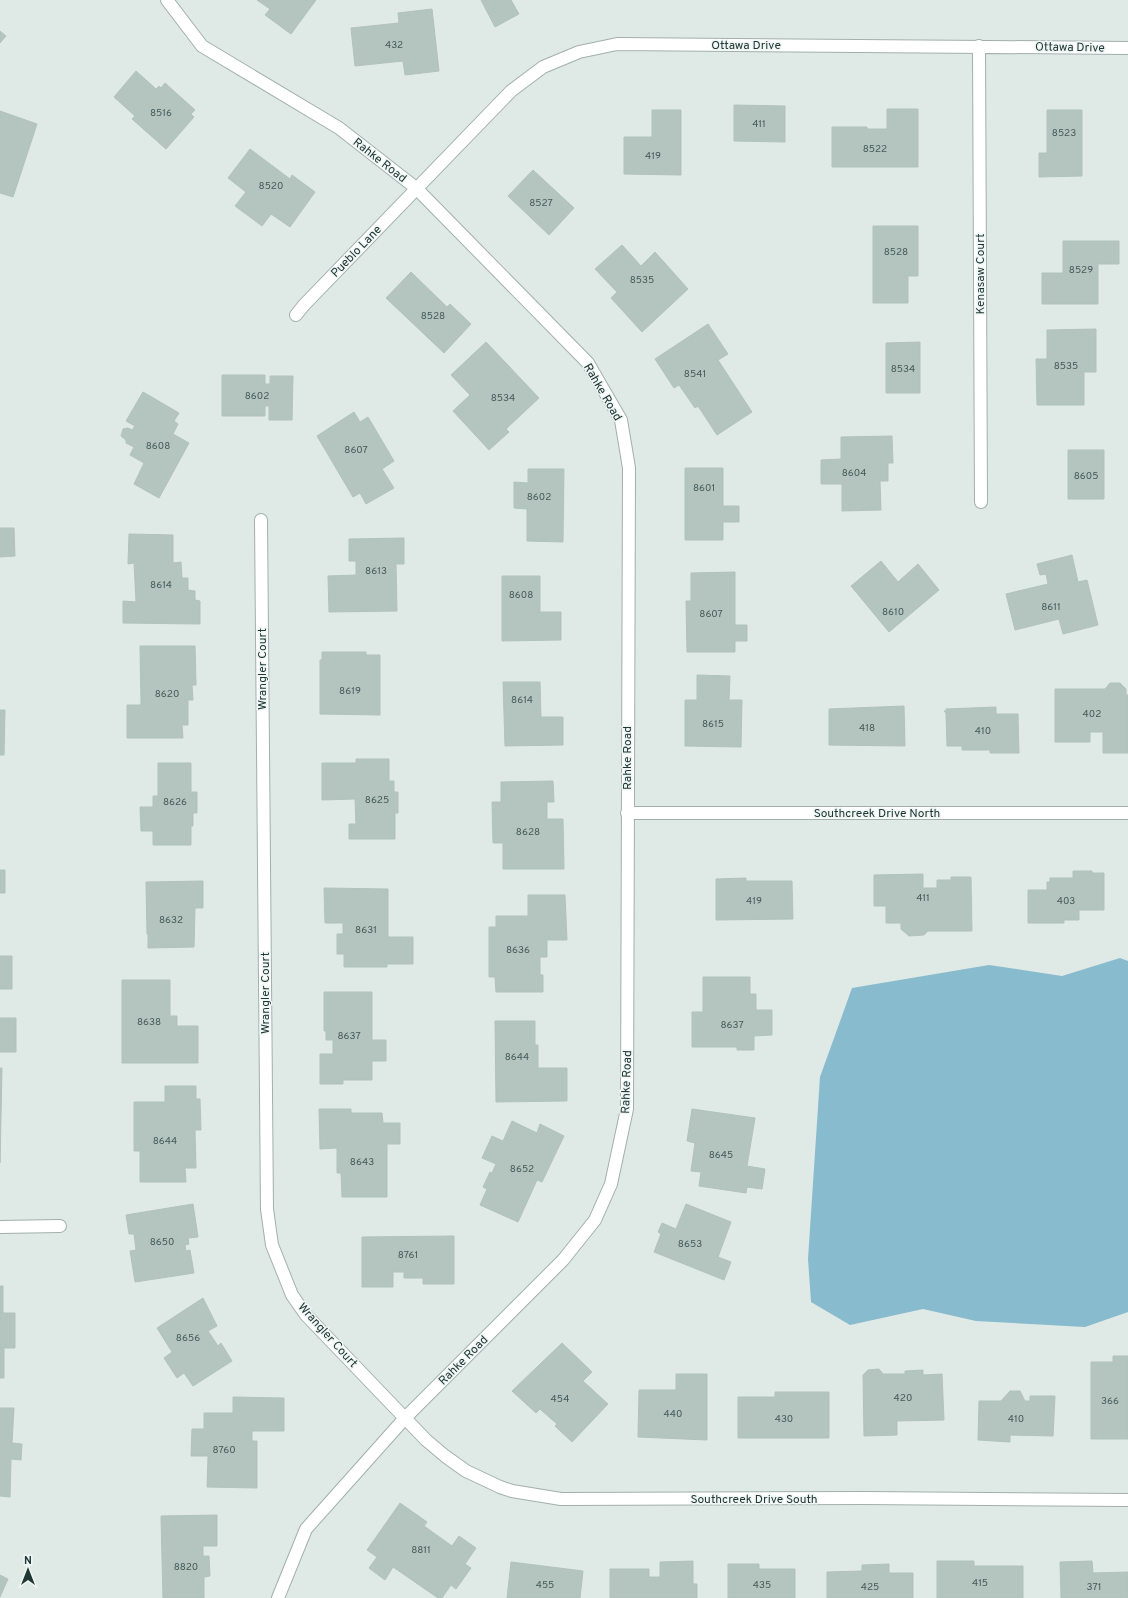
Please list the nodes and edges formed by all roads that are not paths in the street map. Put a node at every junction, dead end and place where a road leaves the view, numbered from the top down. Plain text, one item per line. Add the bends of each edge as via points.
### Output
1 (167, 0) edge
2 (979, 46) junction
3 (1128, 48) edge
4 (416, 188) junction
5 (296, 315) dead end
6 (982, 502) dead end
7 (261, 520) dead end
8 (627, 813) junction
9 (1128, 813) edge
10 (60, 1226) dead end
11 (0, 1227) edge
12 (405, 1418) junction
13 (1128, 1500) edge
14 (278, 1598) edge

1 - 4 street, Rahke Road via 202,46 339,128
2 - 3 street, Ottawa Drive
2 - 4 street, Ottawa Drive via 617,44 578,52 542,67 511,91
2 - 6 street, Kenasaw Court
4 - 5 street, Pueblo Lane
4 - 8 street, Rahke Road via 588,364 621,420 628,468
7 - 12 street, Wrangler Court via 267,1209 272,1245 292,1295 306,1315
8 - 9 street, Southcreek Drive North
8 - 12 street, Rahke Road via 627,1108 611,1184 595,1220 563,1260
10 - 11 street
12 - 13 street, Southcreek Drive South via 445,1456 466,1471 512,1491 561,1499
12 - 14 street, Rahke Road via 306,1529

